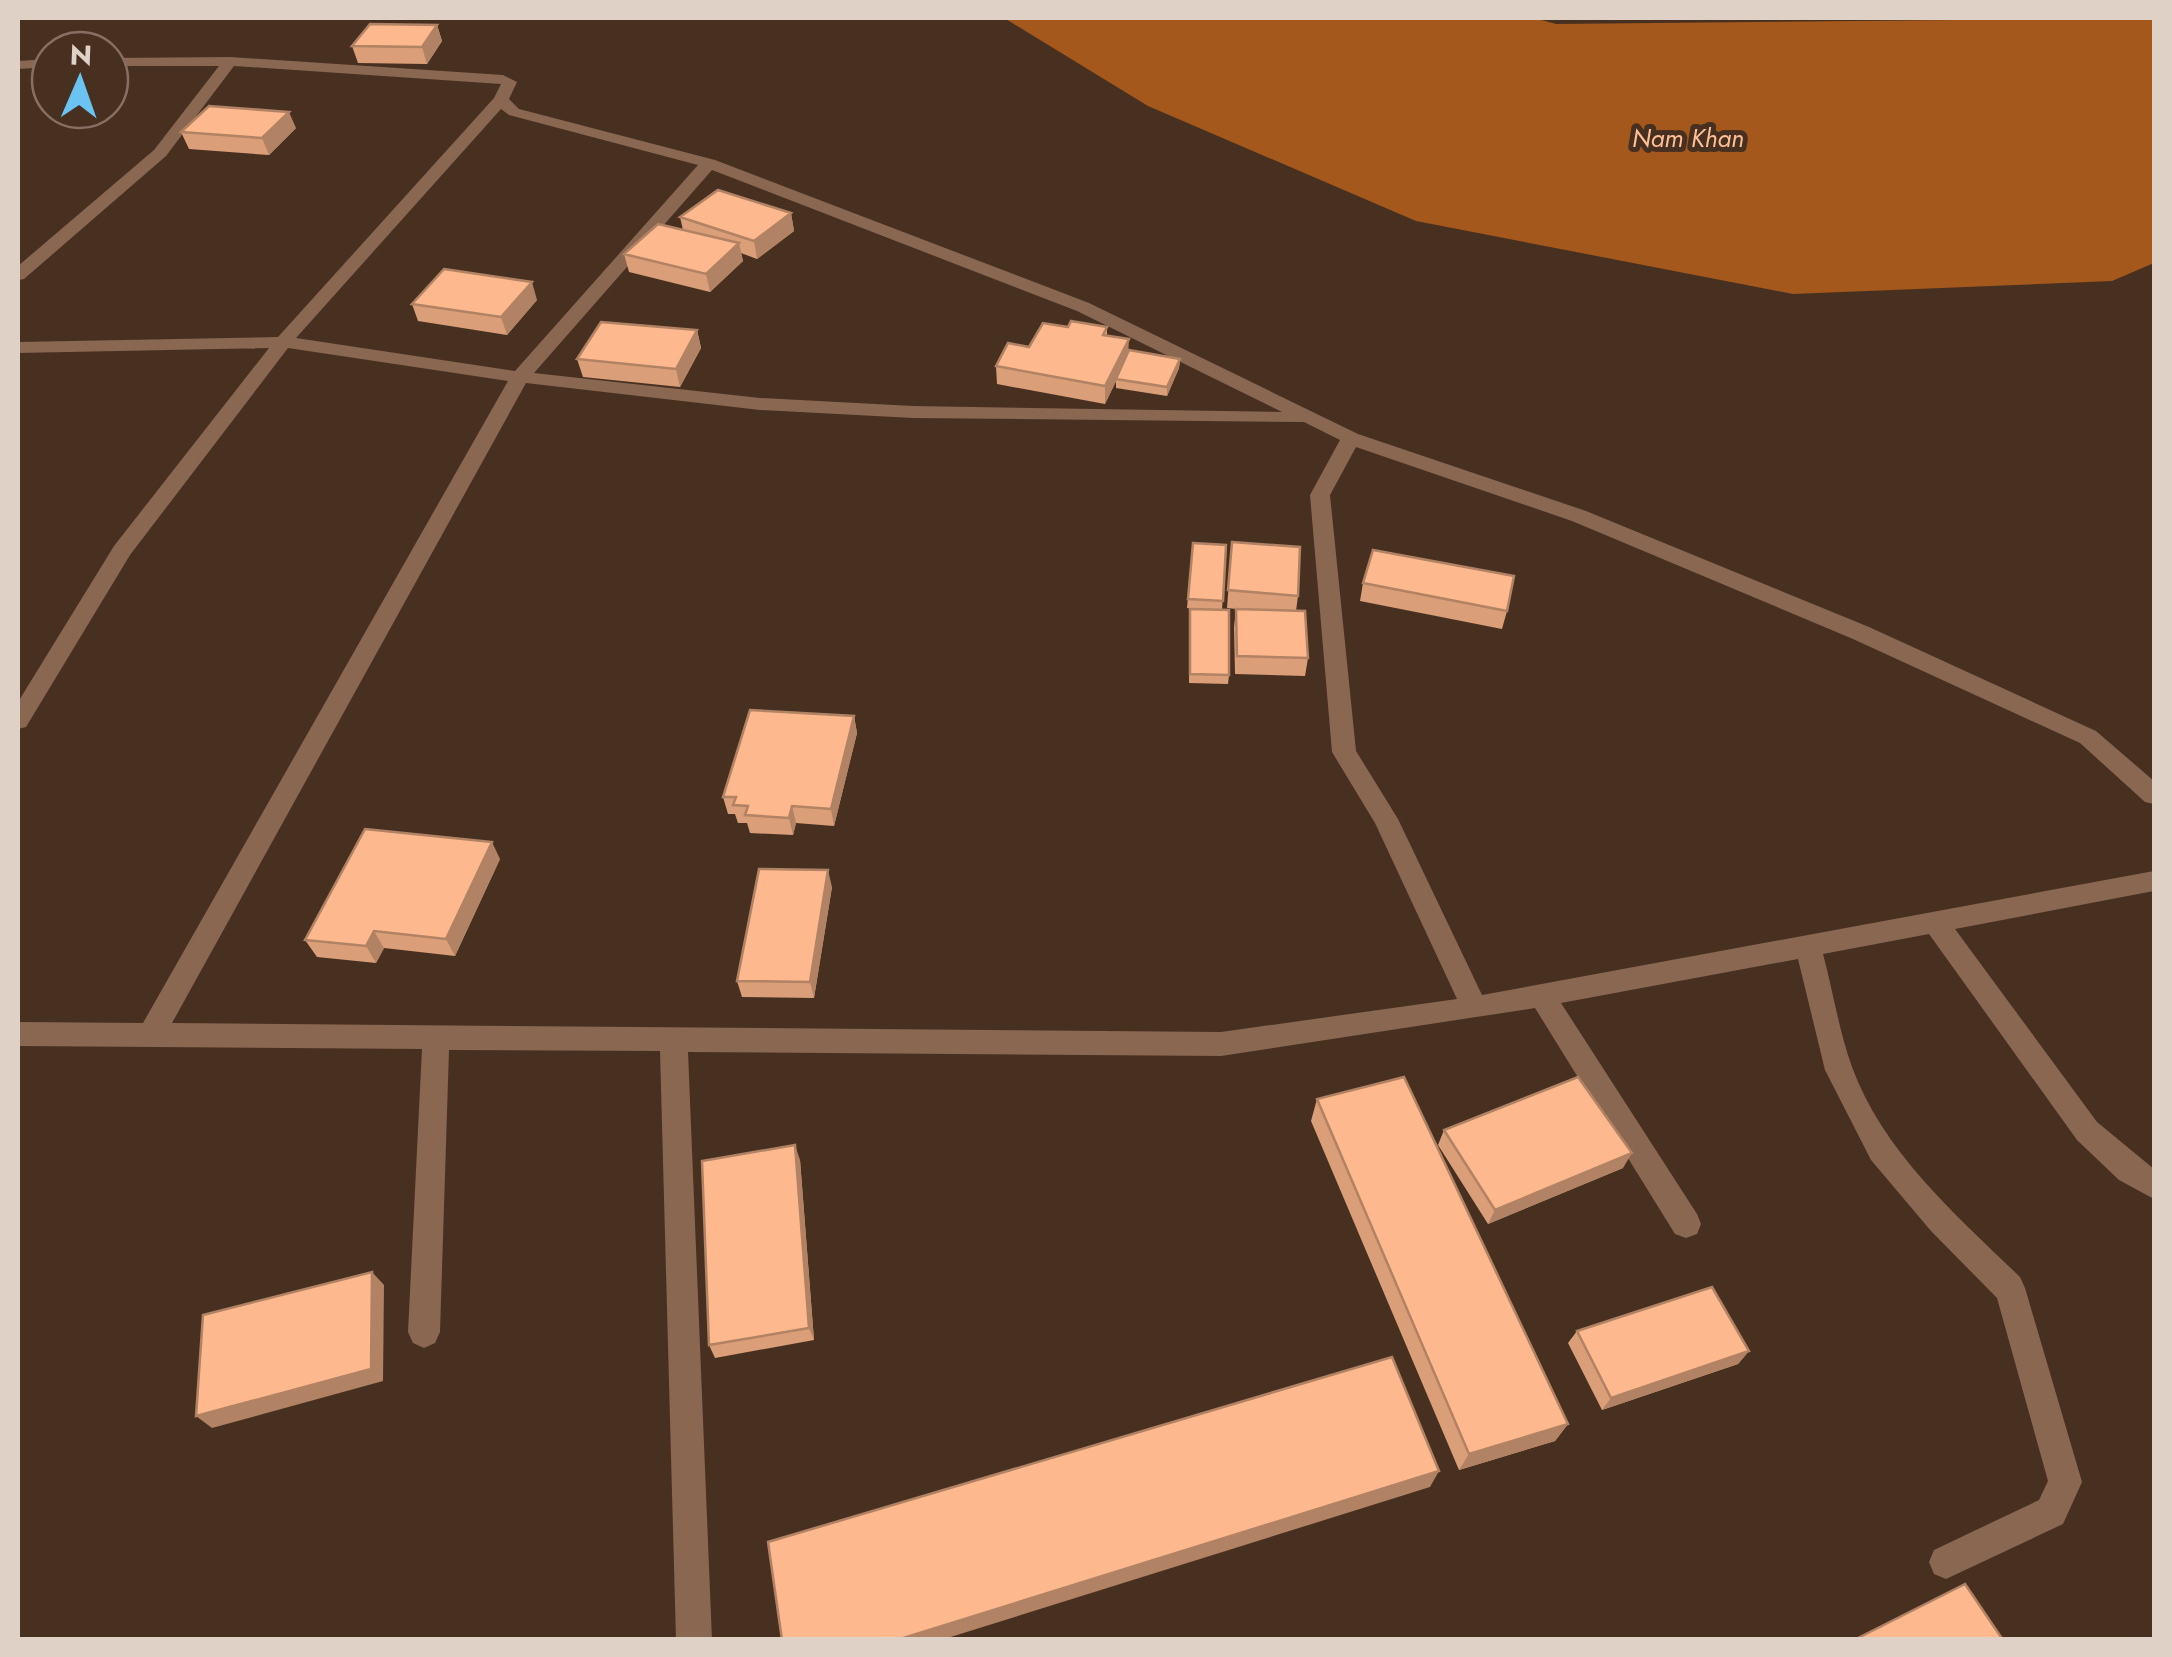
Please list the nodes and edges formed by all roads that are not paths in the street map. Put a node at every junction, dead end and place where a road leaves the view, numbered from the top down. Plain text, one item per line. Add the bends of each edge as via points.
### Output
1 (230, 61) junction
2 (130, 62) edge
3 (501, 100) junction
4 (708, 163) junction
5 (18, 275) edge
6 (283, 342) junction
7 (18, 347) edge
8 (520, 377) junction
9 (1306, 418) junction
10 (1350, 438) junction
11 (18, 721) edge
12 (2154, 795) edge
13 (2154, 882) edge
14 (1935, 922) junction
15 (1808, 946) junction
16 (1541, 995) junction
17 (1476, 1008) junction
18 (18, 1034) edge
19 (151, 1035) junction
20 (436, 1038) junction
21 (674, 1039) junction
22 (2154, 1185) edge
23 (1686, 1224) dead end
24 (424, 1332) dead end
25 (1946, 1562) dead end
26 (694, 1640) edge

1 - 2 street
1 - 3 street via 498,78 510,82
1 - 5 street via 160,153
3 - 4 street via 514,112
3 - 6 street
4 - 8 street
4 - 9 street via 1083,307
6 - 7 street
6 - 8 street
6 - 11 street via 122,550
8 - 9 street via 817,408
8 - 19 street
9 - 10 street
10 - 12 street via 1579,516 1861,633 2088,737
10 - 17 street via 1320,495 1344,752 1386,819
13 - 14 street
14 - 15 street
14 - 22 street via 2088,1131
15 - 16 street
15 - 25 street via 1839,1070 1881,1151 2009,1288 2065,1482 2051,1512
16 - 17 street
16 - 23 street
17 - 21 street via 1221,1044
18 - 19 street
19 - 20 street
20 - 21 street
20 - 24 street
21 - 26 street

